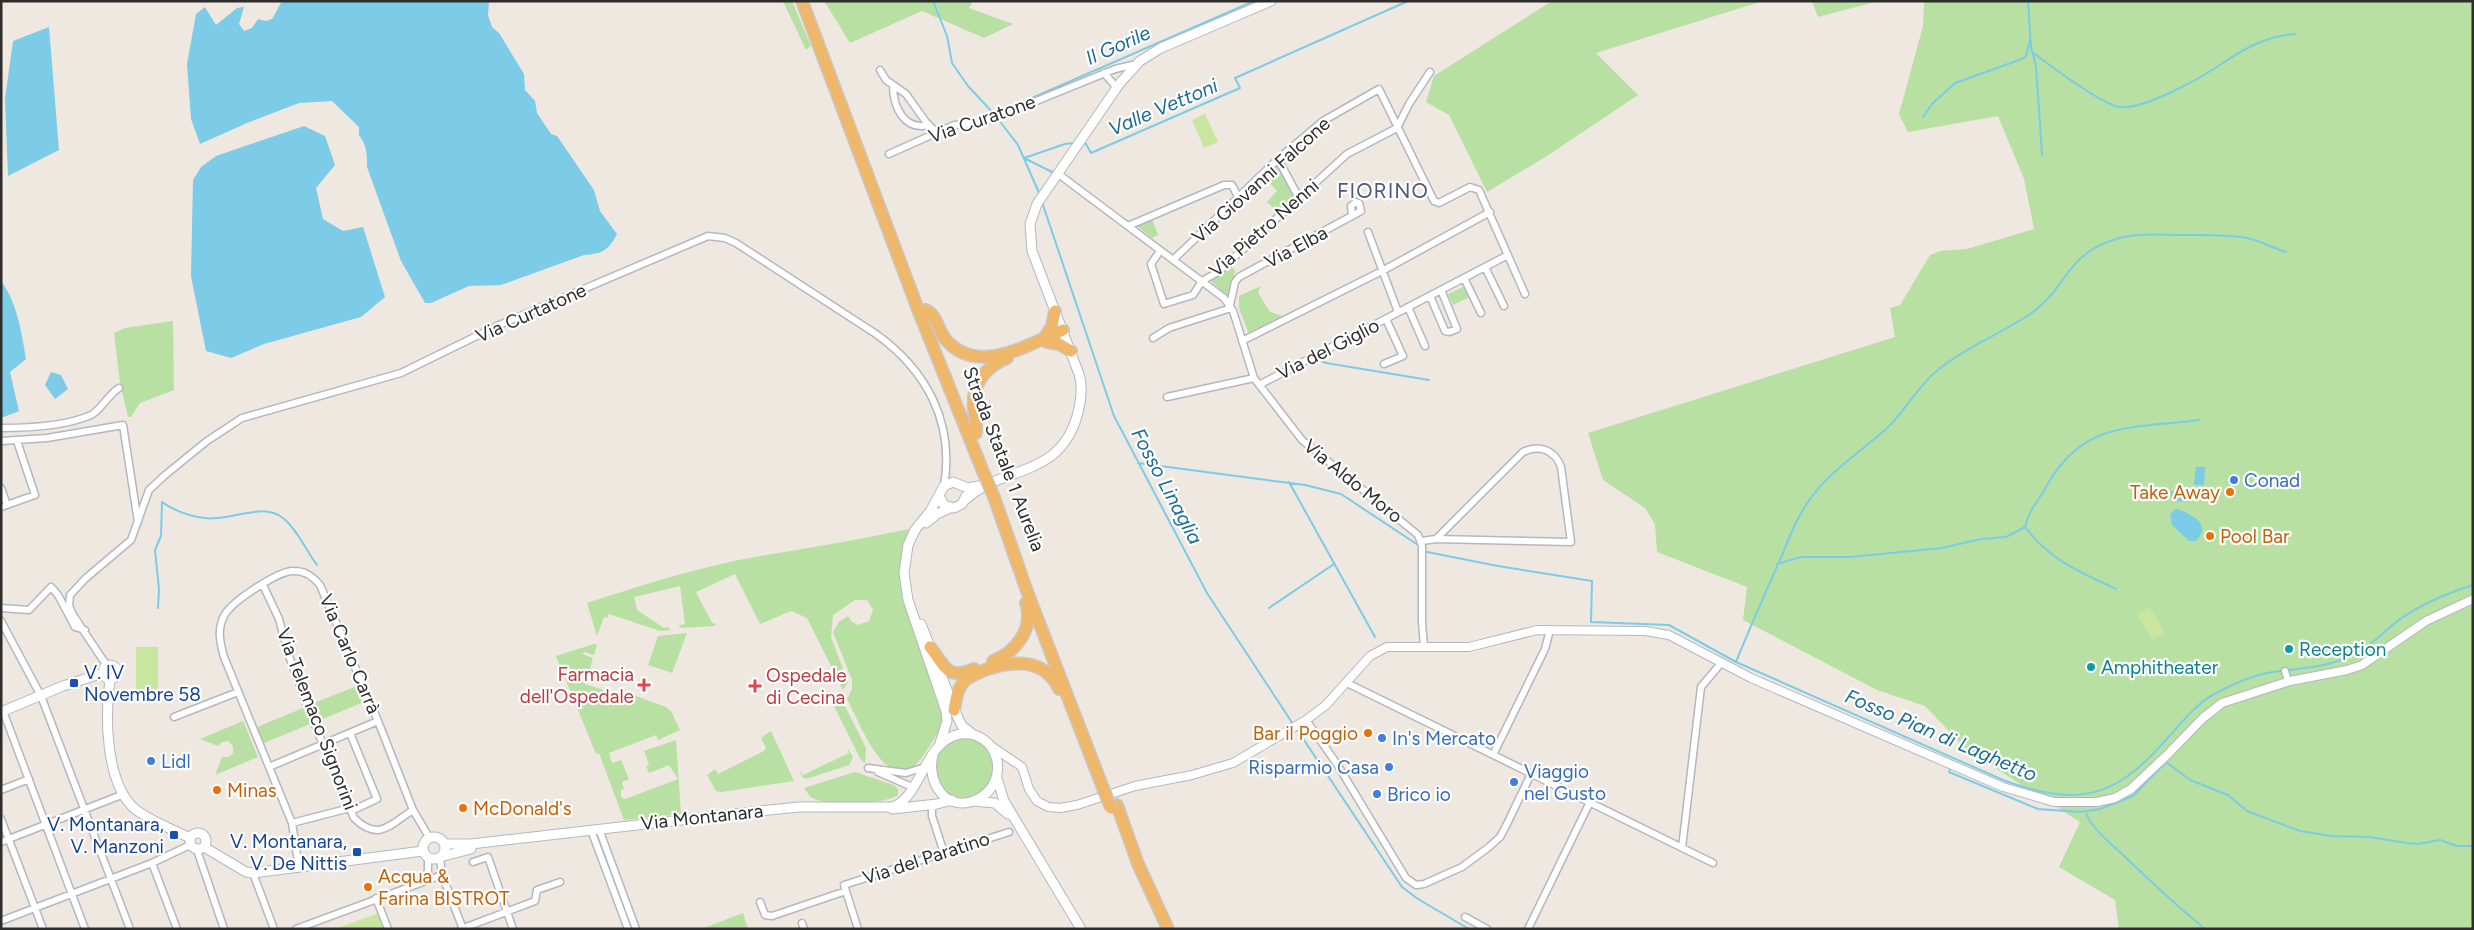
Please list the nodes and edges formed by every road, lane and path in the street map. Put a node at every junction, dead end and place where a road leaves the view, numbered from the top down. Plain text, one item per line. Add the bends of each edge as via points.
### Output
1 (802, 1) edge
2 (809, 1) edge
3 (1271, 1) edge
4 (1137, 64) junction
5 (880, 70) dead end
6 (1430, 72) dead end
7 (1104, 73) junction
8 (893, 85) junction
9 (1117, 88) junction
10 (929, 126) junction
11 (1397, 128) junction
12 (937, 133) junction
13 (889, 154) dead end
14 (1278, 159) junction
15 (1057, 173) junction
16 (1238, 197) junction
17 (1299, 198) junction
18 (1490, 212) junction
19 (1352, 216) dead end
20 (1128, 226) junction
21 (1368, 232) dead end
22 (1160, 251) junction
23 (1508, 255) junction
24 (1173, 260) junction
25 (1485, 267) junction
26 (1382, 271) junction
27 (1464, 278) junction
28 (1202, 281) junction
29 (1441, 290) junction
30 (1525, 294) dead end
31 (1430, 296) junction
32 (1504, 306) dead end
33 (1231, 307) junction
34 (1408, 307) junction
35 (926, 310) junction
36 (1055, 311) junction
37 (1398, 312) junction
38 (1481, 313) dead end
39 (1386, 319) junction
40 (1064, 333) junction
41 (1153, 338) dead end
42 (1046, 340) junction
43 (1242, 341) junction
44 (1426, 346) dead end
45 (1071, 351) junction
46 (1384, 364) dead end
47 (1254, 378) junction
48 (1259, 385) junction
49 (119, 388) dead end
50 (1167, 397) dead end
51 (1, 428) edge
52 (976, 433) junction
53 (1, 441) edge
54 (17, 441) junction
55 (988, 477) junction
56 (944, 486) junction
57 (962, 486) junction
58 (1, 488) edge
59 (939, 496) junction
60 (997, 496) junction
61 (965, 500) junction
62 (4, 506) edge
63 (950, 508) junction
64 (138, 523) junction
65 (1436, 539) junction
66 (1422, 541) junction
67 (263, 585) junction
68 (1028, 594) junction
69 (2473, 599) edge
70 (1, 608) edge
71 (1, 621) edge
72 (85, 630) junction
73 (1550, 630) junction
74 (930, 647) junction
75 (1424, 647) junction
76 (1722, 662) junction
77 (107, 673) junction
78 (1347, 683) junction
79 (238, 692) junction
80 (41, 696) junction
81 (954, 710) junction
82 (2, 712) edge
83 (1074, 714) junction
84 (174, 717) dead end
85 (378, 721) junction
86 (1303, 721) junction
87 (350, 733) junction
88 (974, 735) junction
89 (986, 741) junction
90 (323, 744) junction
91 (939, 745) junction
92 (933, 754) junction
93 (1494, 755) junction
94 (1018, 763) junction
95 (269, 767) junction
96 (926, 767) junction
97 (998, 767) junction
98 (1531, 774) junction
99 (997, 778) junction
100 (29, 779) junction
101 (912, 787) junction
102 (1107, 787) junction
103 (1, 790) edge
104 (124, 794) junction
105 (112, 799) junction
106 (952, 800) junction
107 (973, 801) junction
108 (1590, 802) junction
109 (937, 804) junction
110 (132, 806) junction
111 (1114, 806) junction
112 (915, 807) junction
113 (876, 808) junction
114 (85, 810) junction
115 (350, 810) junction
116 (413, 810) junction
117 (932, 816) junction
118 (1, 819) edge
119 (292, 823) junction
120 (45, 825) junction
121 (1019, 826) junction
122 (595, 829) junction
123 (1009, 832) dead end
124 (429, 837) junction
125 (529, 837) junction
126 (9, 839) junction
127 (1, 842) edge
128 (445, 844) junction
129 (195, 845) junction
130 (1682, 848) junction
131 (944, 853) junction
132 (426, 854) junction
133 (440, 857) junction
134 (472, 862) dead end
135 (152, 863) junction
136 (1713, 863) dead end
137 (299, 868) junction
138 (254, 873) junction
139 (442, 875) junction
140 (111, 879) junction
141 (419, 882) junction
142 (560, 882) dead end
143 (844, 888) junction
144 (72, 894) junction
145 (376, 898) junction
146 (760, 902) dead end
147 (35, 908) junction
148 (507, 911) junction
149 (1465, 917) dead end
150 (1, 921) edge
151 (43, 929) edge
152 (85, 929) edge
153 (130, 929) edge
154 (177, 929) edge
155 (224, 929) edge
156 (274, 929) edge
157 (296, 929) edge
158 (388, 929) edge
159 (462, 929) edge
160 (513, 929) edge
161 (628, 929) edge
162 (636, 929) edge
163 (858, 929) edge
164 (1081, 929) edge
165 (1161, 929) edge
166 (1168, 929) edge
167 (1486, 929) edge
168 (1528, 929) edge

1 - 55 highway, Strada Statale 1 Aurelia via 919,312
2 - 35 highway, Strada Statale 1 Aurelia
3 - 4 main road via 1161,48
4 - 7 street, Via Curatone
4 - 9 main road
5 - 8 street
6 - 11 street
7 - 9 street
7 - 12 street, Via Curatone via 988,120 960,124
8 - 10 street via 906,94
8 - 10 street via 895,102 906,122 911,126
9 - 15 main road
10 - 12 street
11 - 14 street, Via Giovanni Falcone via 1379,89 1324,121
11 - 17 street, Via Pietro Nenni via 1347,154
11 - 18 street via 1436,203 1475,187
12 - 13 street, Via Curatone
14 - 16 street, Via Giovanni Falcone
14 - 17 street
15 - 20 street
15 - 36 main road via 1037,204 1030,224 1032,251
16 - 20 street via 1232,186 1224,185
16 - 24 street, Via Giovanni Falcone
17 - 28 street, Via Pietro Nenni via 1218,272
18 - 23 street
18 - 26 street
19 - 33 street, Via Elba via 1238,277
20 - 22 street
21 - 26 street
22 - 24 street
22 - 28 street, Via Pietro Nenni via 1151,264 1164,304 1193,295
23 - 25 street, Via del Giglio
23 - 30 street
24 - 28 street
25 - 27 street, Via del Giglio
25 - 32 street
26 - 37 street
26 - 43 street
27 - 29 street, Via del Giglio
27 - 38 street
28 - 33 street
29 - 31 street, Via del Giglio
29 - 31 street via 1457,329 1445,331
31 - 34 street, Via del Giglio
33 - 41 street via 1176,325
33 - 43 street, Via Aldo Moro
34 - 37 street, Via del Giglio
34 - 44 street
35 - 42 highway via 932,313 941,334 951,345 976,357 998,356
35 - 52 highway, Strada Statale 1 Aurelia
36 - 40 main road
36 - 42 highway
37 - 39 street, Via del Giglio
39 - 46 street via 1403,356
39 - 48 street, Via del Giglio
40 - 42 highway
40 - 45 main road
42 - 45 highway
42 - 52 highway via 1002,360 982,375 974,395
43 - 47 street, Via Aldo Moro
45 - 55 main road via 1081,379 1082,393 1077,418 1069,435 1044,461
47 - 48 street, Via Aldo Moro
47 - 50 street
48 - 66 street, Via Aldo Moro via 1311,448 1413,530
49 - 51 street via 109,394 92,415 26,428
52 - 55 highway, Strada Statale 1 Aurelia
53 - 54 street
54 - 62 street via 35,495
54 - 64 street via 124,425
55 - 57 main road
55 - 60 highway, Strada Statale 1 Aurelia
55 - 61 main road
56 - 57 main road via 953,482
56 - 59 main road
56 - 64 street, Via Curtatone via 946,446 943,426 925,383 908,361 876,334 736,243 708,236 497,326 401,373 242,418 207,441 149,490
57 - 61 main road
58 - 62 street
59 - 63 main road
59 - 91 main road via 911,538 904,573 911,609 946,711 947,721
60 - 68 highway, Strada Statale 1 Aurelia
60 - 102 highway, Strada Statale 1 Aurelia
61 - 63 main road via 958,507
63 - 74 main road via 924,524 908,565 910,591
64 - 72 street, Via Curtatone via 131,540 72,591 69,599 73,615
65 - 65 street via 1571,542 1561,467 1557,459 1542,449 1532,448 1523,452
65 - 66 street
66 - 75 street
67 - 79 street, Via Carlo Carrà via 234,602 222,623 219,640
67 - 85 street, Via Carlo Carrà via 292,570 312,576 320,585
67 - 90 street, Via Telemaco Signorini
68 - 74 highway via 1024,633 1013,649 1000,658 967,672 954,673 942,665
68 - 83 highway, Strada Statale 1 Aurelia
69 - 76 street via 2426,621 2362,665 2341,672 2286,676 2213,709 2123,795 2076,804 2042,799 2003,787 1751,678
70 - 72 street via 29,610 51,588 75,627
71 - 80 street
72 - 77 street
73 - 75 street via 1529,631 1468,647
73 - 76 street via 1662,633
73 - 93 street
74 - 81 main road
75 - 78 street via 1393,646 1375,652
76 - 130 street via 1701,687
77 - 80 main road
77 - 104 main road via 109,753
78 - 86 street via 1330,702
78 - 93 street
79 - 84 street
79 - 95 street
80 - 82 main road
80 - 114 street
81 - 83 highway via 957,694 965,680 998,665 1016,662 1030,664 1050,676 1066,708
81 - 88 main road via 962,726
82 - 100 street
83 - 102 highway, Strada Statale 1 Aurelia
85 - 87 street
85 - 116 street, Via Carlo Carrà
86 - 94 street via 1243,758 1214,770 1135,786 1060,808 1048,807 1034,798
86 - 98 street via 1337,764 1406,878 1416,885 1462,867 1500,837
87 - 90 street
87 - 115 street via 377,799
88 - 89 main road
88 - 91 main road via 955,736
89 - 94 street via 999,753
89 - 97 main road via 992,748
90 - 95 street
90 - 115 street, Via Telemaco Signorini
91 - 92 main road
92 - 96 main road
92 - 106 main road via 931,778 936,788
93 - 98 street
94 - 97 street via 1005,763
95 - 119 street
96 - 101 main road
96 - 101 street via 906,773 868,768
97 - 99 main road
98 - 108 street
99 - 107 main road via 988,792
99 - 121 main road via 1004,801
100 - 103 street
100 - 120 street
101 - 113 main road via 896,806
102 - 111 highway, Strada Statale 1 Aurelia, bridge
104 - 105 street
104 - 110 main road
105 - 110 street
105 - 114 street
106 - 107 main road
106 - 109 main road
107 - 121 main road via 1001,806
108 - 130 street
108 - 168 street
109 - 112 main road
109 - 117 street via 932,808
110 - 129 main road
111 - 165 highway, Strada Statale 1 Aurelia via 1132,865
111 - 166 highway, Strada Statale 1 Aurelia
112 - 113 main road
112 - 117 street
113 - 122 main road, Via Montanara via 799,807
114 - 120 street
114 - 140 street
115 - 116 street, Via Telemaco Signorini via 367,828 383,830
115 - 119 street
116 - 124 street, Via Carlo Carrà
117 - 131 street
118 - 126 street
119 - 137 street
120 - 126 street
120 - 144 street
121 - 164 main road
122 - 125 main road, Via Montanara
122 - 161 street
122 - 162 street
123 - 131 street, Via del Paratino
124 - 128 main road via 437,836
124 - 132 main road via 423,845
125 - 128 main road, Via Montanara
125 - 133 main road, Via Montanara via 521,842 462,850
126 - 127 street
126 - 147 street
128 - 133 main road
129 - 135 street
129 - 138 main road via 246,872
129 - 155 street
130 - 136 street
131 - 143 street, Via del Paratino
132 - 133 main road
132 - 137 main road
132 - 141 street via 428,872
133 - 139 street
134 - 148 street via 488,857
135 - 140 street
135 - 154 street
137 - 138 main road
138 - 156 street
139 - 141 street
139 - 159 street
140 - 144 street
140 - 153 street
141 - 145 street
142 - 148 street via 537,890 535,901
143 - 146 street, Via del Paratino via 772,916 765,914
143 - 163 street
144 - 147 street
144 - 152 street
145 - 157 street
145 - 158 street
147 - 150 street
147 - 151 street
148 - 159 street
148 - 160 street
149 - 167 street

